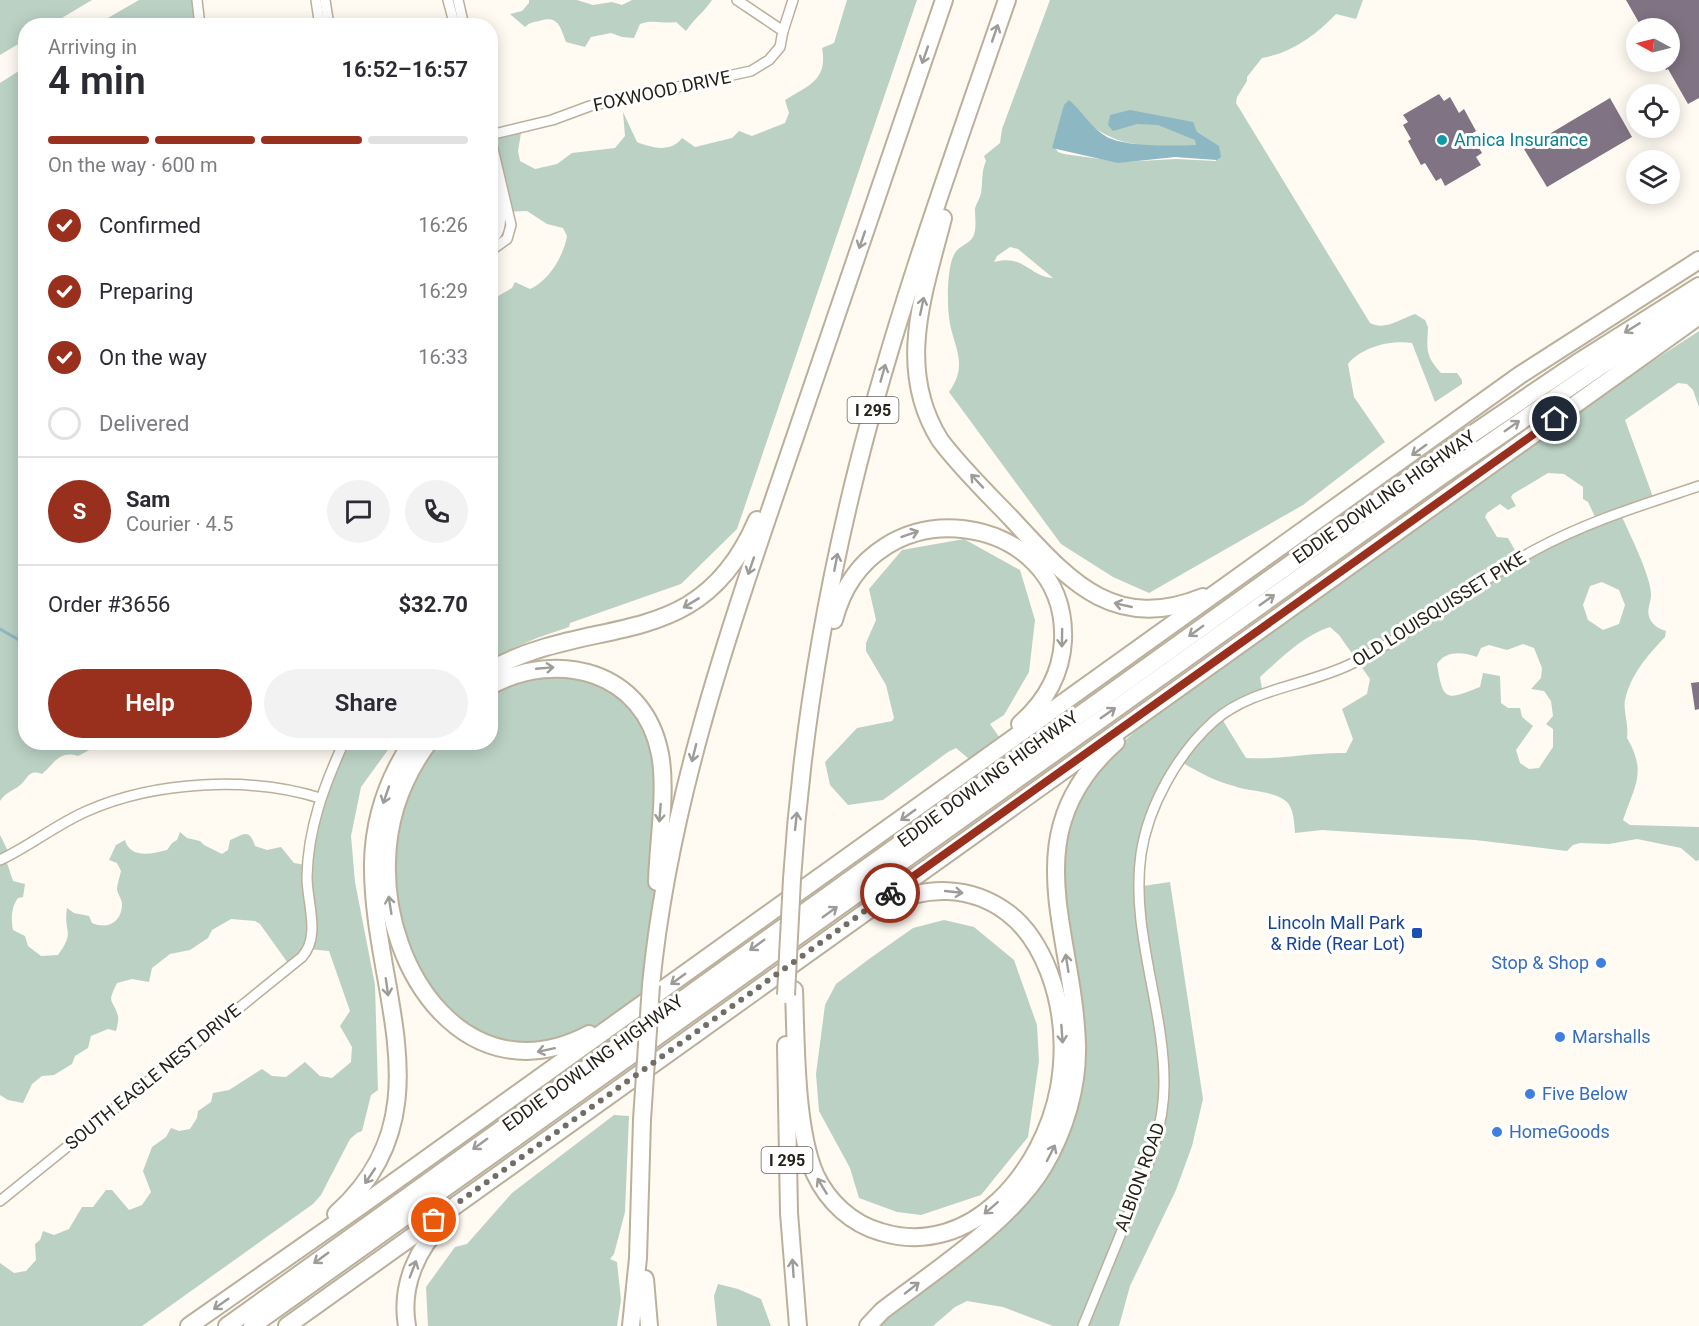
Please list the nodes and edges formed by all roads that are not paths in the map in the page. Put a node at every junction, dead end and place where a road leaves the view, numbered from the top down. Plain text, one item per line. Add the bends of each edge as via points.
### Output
1 (197, 0) edge
2 (316, 0) edge
3 (325, 0) edge
4 (448, 0) edge
5 (458, 0) edge
6 (736, 0) edge
7 (794, 0) edge
8 (944, 0) edge
9 (1007, 0) edge
10 (200, 18) edge
11 (319, 18) edge
12 (328, 18) edge
13 (453, 18) edge
14 (462, 18) edge
15 (783, 31) junction
16 (971, 105) junction
17 (498, 134) edge
18 (498, 179) edge
19 (498, 195) edge
20 (504, 211) junction
21 (498, 234) edge
22 (498, 246) edge
23 (1699, 260) edge
24 (1699, 272) edge
25 (1699, 286) edge
26 (1699, 303) edge
27 (1699, 316) edge
28 (1699, 329) edge
29 (810, 392) junction
30 (1466, 416) junction
31 (1484, 469) junction
32 (1699, 486) edge
33 (1238, 578) junction
34 (498, 667) edge
35 (1204, 669) junction
36 (498, 682) edge
37 (808, 723) junction
38 (341, 750) edge
39 (407, 750) edge
40 (424, 750) edge
41 (948, 786) junction
42 (320, 798) junction
43 (0, 860) edge
44 (1139, 879) joint
45 (824, 941) junction
46 (651, 981) junction
47 (790, 992) junction
48 (637, 1008) junction
49 (642, 1120) junction
50 (505, 1169) junction
51 (2, 1196) edge
52 (253, 1282) junction
53 (189, 1326) edge
54 (227, 1326) edge
55 (252, 1326) edge
56 (286, 1326) edge
57 (407, 1326) edge
58 (631, 1326) edge
59 (649, 1326) edge
60 (798, 1326) edge
61 (868, 1326) edge
62 (1083, 1326) edge

1 - 10 street
2 - 11 street
3 - 12 street
4 - 13 street
5 - 14 street
6 - 15 street
7 - 15 street, FOXWOOD DRIVE
8 -> 29 highway
16 -> 9 highway, I 295
15 - 17 street, FOXWOOD DRIVE via 780,47 769,60 751,71 590,106
33 -> 16 highway via 1199,599 1159,608 1126,606 1092,594 1056,566 954,458 934,430 920,396 915,347
37 -> 16 highway, I 295 via 836,560 866,434 903,308
18 - 20 street
19 - 20 street
20 - 21 street
20 - 22 street via 511,225 507,240
23 - 30 highway via 1550,355
24 - 30 highway
25 -> 54 highway, EDDIE DOWLING HIGHWAY via 1453,448
55 -> 26 highway, EDDIE DOWLING HIGHWAY via 1440,477
27 - 31 highway
28 - 31 highway
29 -> 34 highway via 746,544 732,567 710,590 660,619 531,653
29 -> 46 highway via 706,706 674,836
30 -> 33 highway
31 - 35 highway
32 - 44 street, OLD LOUISQUISSET PIKE via 1572,531 1517,560 1365,657 1322,677 1260,694 1231,708 1195,741 1168,781 1148,826
33 - 41 highway
35 - 45 highway
61 -> 35 highway via 1005,1214 1050,1155 1068,1111 1077,1058 1055,883 1061,826 1079,785 1105,751
36 -> 46 highway via 534,669 580,670 619,688 650,725 660,753 662,776
37 -> 41 highway via 839,602 870,558 898,539 931,529 965,529 998,538 1025,556 1051,588 1062,627 1061,657 1051,686 1034,711
47 -> 37 highway, I 295, bridge via 792,879
38 - 42 street
39 -> 52 highway via 386,792 373,860 398,1070 393,1127 380,1159 355,1195
48 -> 40 highway via 562,1046 521,1052 476,1040 435,1004 402,949 393,921 387,875 388,844 397,804
41 -> 48 highway
42 - 43 street via 271,788 154,789 85,812
42 - 51 street, SOUTH EAGLE NEST DRIVE via 309,855 307,878 313,938 306,953
44 - 62 street, ALBION ROAD via 1163,1055 1162,1113 1149,1162
45 -> 47 highway via 905,897 949,891 978,897 1005,910 1036,944 1060,1013 1060,1079 1038,1148 994,1205 959,1229 913,1238 866,1226 836,1204 816,1175 806,1139
45 - 50 highway
46 - 49 highway, bridge
60 -> 47 highway, I 295 via 788,1181
48 - 52 highway
49 - 58 highway via 638,1258
49 - 59 highway via 643,1239
50 - 56 highway
57 -> 50 highway via 408,1286 425,1245 448,1218
52 -> 53 highway

